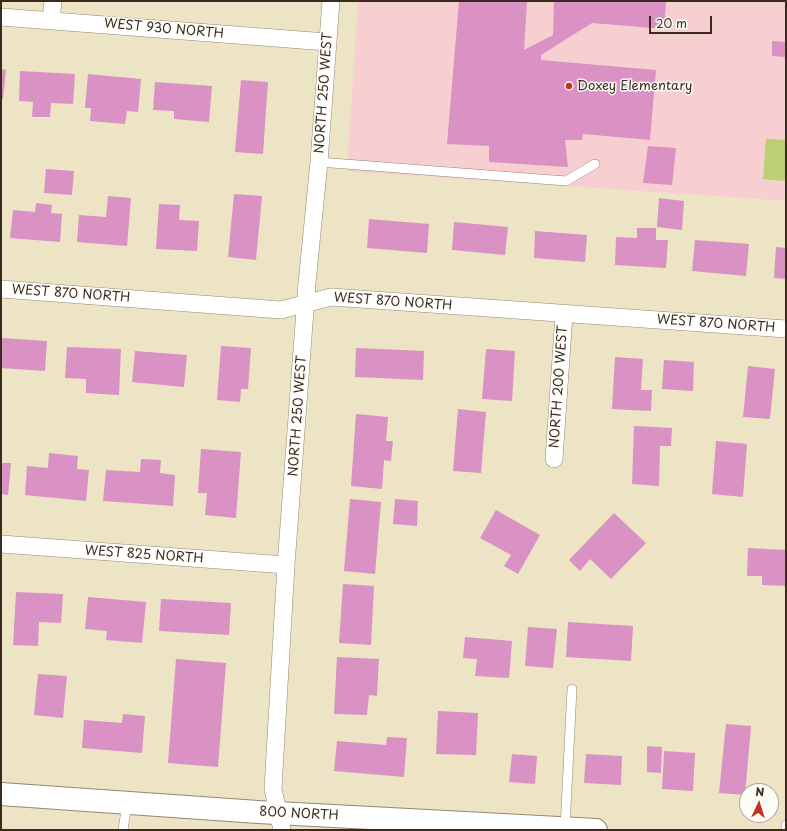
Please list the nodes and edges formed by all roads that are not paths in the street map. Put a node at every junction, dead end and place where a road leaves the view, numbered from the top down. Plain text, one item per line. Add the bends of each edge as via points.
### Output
1 (53, 1) edge
2 (331, 1) edge
3 (1, 17) edge
4 (51, 20) junction
5 (327, 42) junction
6 (319, 162) junction
7 (595, 164) dead end
8 (1, 289) edge
9 (306, 304) junction
10 (564, 314) junction
11 (786, 329) edge
12 (554, 459) dead end
13 (1, 544) edge
14 (286, 565) junction
15 (572, 689) dead end
16 (1, 794) edge
17 (127, 803) junction
18 (280, 821) edge
19 (786, 825) edge
20 (566, 828) junction
21 (123, 830) edge
22 (596, 830) edge
23 (786, 830) edge

1 - 4 street
2 - 5 street, NORTH 250 WEST
3 - 4 street, WEST 930 NORTH
4 - 5 street, WEST 930 NORTH
5 - 6 street, NORTH 250 WEST
6 - 7 lane via 566,181
6 - 9 street, NORTH 250 WEST
8 - 9 street, WEST 870 NORTH via 281,310
9 - 10 street, WEST 870 NORTH via 331,297
9 - 14 street, NORTH 250 WEST
10 - 11 street, WEST 870 NORTH
10 - 12 street, NORTH 200 WEST
13 - 14 street, WEST 825 NORTH
14 - 18 street, NORTH 250 WEST via 273,789
15 - 20 lane
16 - 17 street, 800 NORTH
17 - 18 street, 800 NORTH
17 - 21 lane
18 - 20 street, 800 NORTH
19 - 23 lane
20 - 22 street, 800 NORTH

